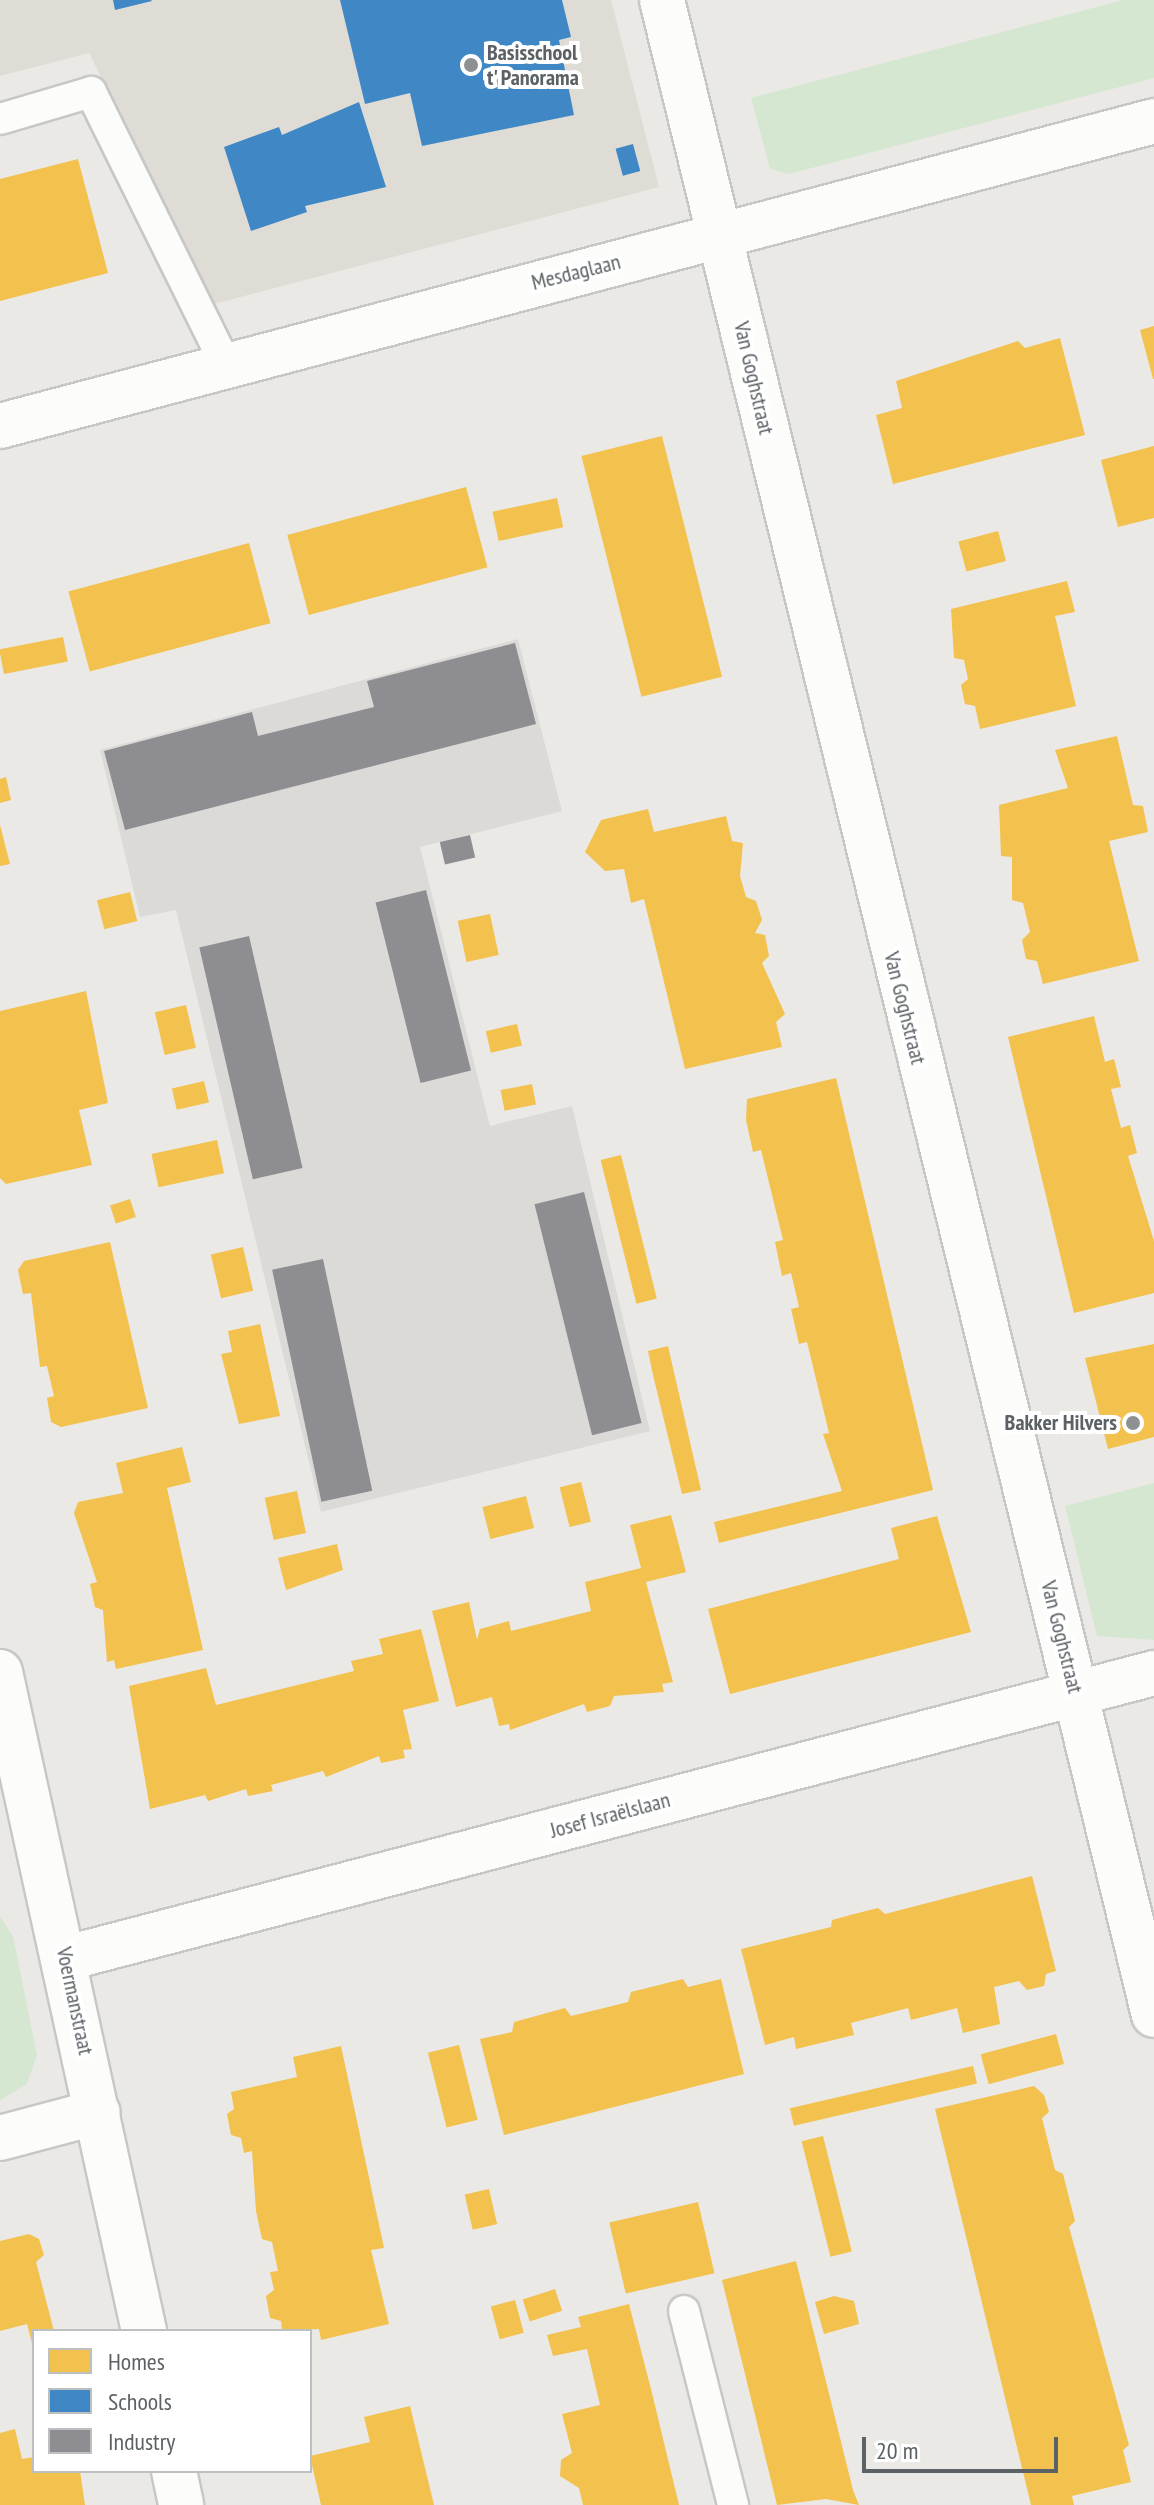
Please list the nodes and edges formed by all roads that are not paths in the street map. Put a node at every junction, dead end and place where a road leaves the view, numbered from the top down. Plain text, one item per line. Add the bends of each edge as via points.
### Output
1 (662, 0) edge
2 (0, 119) edge
3 (1154, 121) edge
4 (721, 235) junction
5 (225, 363) junction
6 (0, 426) edge
7 (0, 1672) edge
8 (1154, 1673) edge
9 (1077, 1692) junction
10 (18, 1836) edge
11 (67, 1958) junction
12 (1154, 2015) edge
13 (98, 2112) junction
14 (0, 2138) edge
15 (684, 2311) dead end
16 (144, 2329) edge
17 (174, 2473) edge
18 (181, 2505) edge
19 (733, 2505) edge

1 - 4 street, Van Goghstraat
2 - 5 lane via 91,92
3 - 4 street, Mesdaglaan
4 - 5 street, Mesdaglaan
4 - 9 street, Van Goghstraat
5 - 6 street, Mesdaglaan
7 - 10 street, Voermanstraat
8 - 9 street, Josef Israëlslaan
9 - 11 street, Josef Israëlslaan
9 - 12 street, Van Goghstraat
10 - 11 street, Voermanstraat
11 - 13 street, Voermanstraat
13 - 14 street
13 - 16 street, Voermanstraat
15 - 19 lane
17 - 18 street

